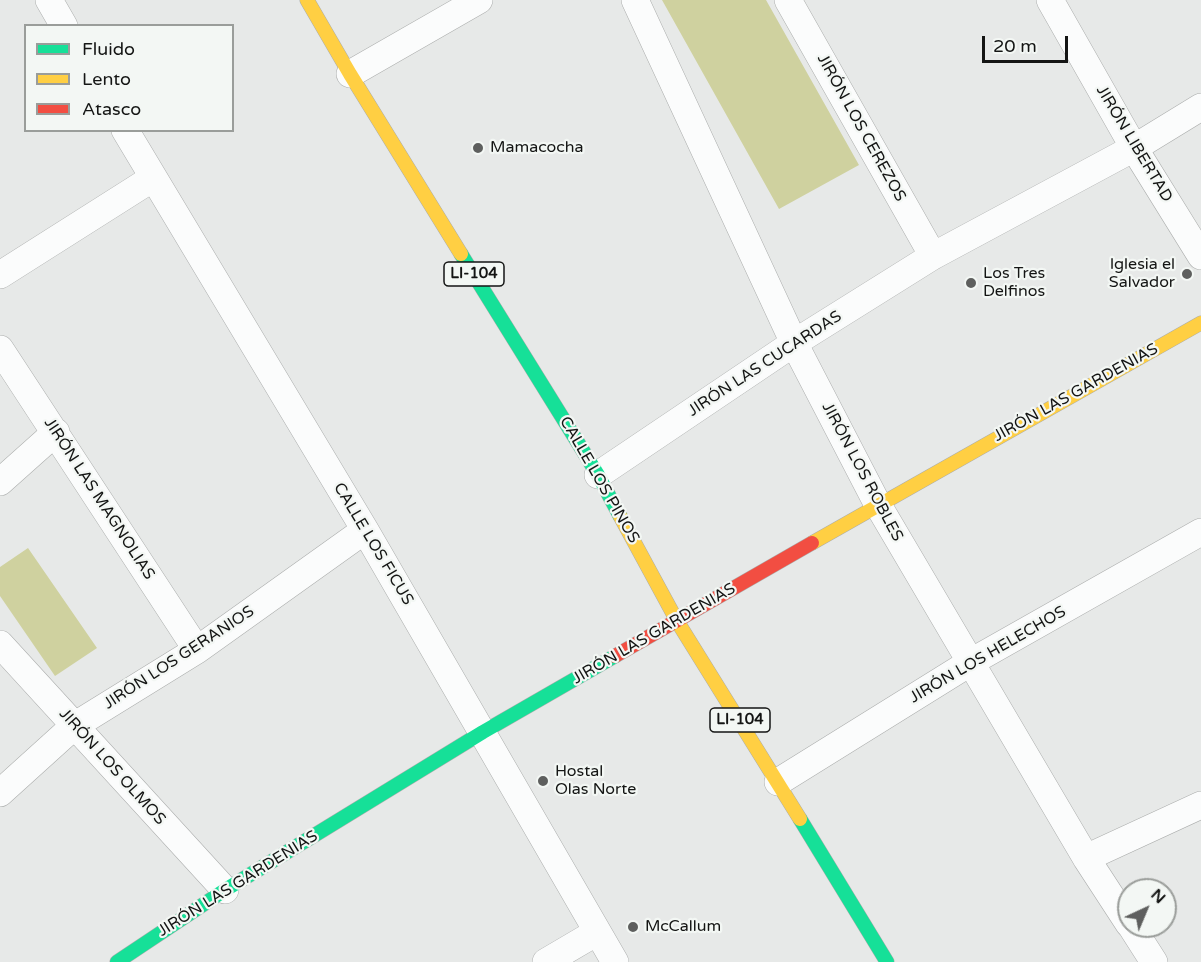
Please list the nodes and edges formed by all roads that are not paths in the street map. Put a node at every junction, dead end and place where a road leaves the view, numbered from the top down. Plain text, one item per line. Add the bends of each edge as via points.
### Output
1 (49, 0) edge
2 (307, 0) edge
3 (479, 0) edge
4 (635, 0) edge
5 (788, 0) edge
6 (1050, 0) edge
7 (63, 24) edge
8 (350, 74) junction
9 (1201, 107) edge
10 (126, 132) edge
11 (1134, 148) junction
12 (153, 178) junction
13 (933, 256) junction
14 (1201, 256) edge
15 (0, 275) edge
16 (1201, 323) edge
17 (794, 344) junction
18 (0, 349) edge
19 (56, 432) junction
20 (598, 475) junction
21 (0, 482) edge
22 (878, 506) junction
23 (365, 530) junction
24 (1201, 532) edge
25 (677, 621) junction
26 (0, 644) edge
27 (197, 650) junction
28 (971, 662) junction
29 (74, 726) junction
30 (483, 732) junction
31 (778, 782) junction
32 (0, 793) edge
33 (1201, 804) edge
34 (1086, 858) junction
35 (225, 890) junction
36 (1117, 905) edge
37 (597, 932) junction
38 (1138, 938) edge
39 (117, 962) edge
40 (546, 962) edge
41 (615, 962) edge
42 (887, 962) edge
43 (1154, 962) edge

1 - 7 street
2 - 8 street, CALLE LOS PINOS / LI-104
3 - 8 street
4 - 17 street, JIRÓN LOS ROBLES
5 - 13 street, JIRÓN LOS CEREZOS
6 - 11 street, JIRÓN LIBERTAD
8 - 20 street, CALLE LOS PINOS / LI-104
9 - 11 street, JIRÓN LAS CUCARDAS
10 - 12 street, CALLE LOS FICUS
11 - 13 street, JIRÓN LAS CUCARDAS
11 - 14 street, JIRÓN LIBERTAD
12 - 15 street
12 - 23 street, CALLE LOS FICUS
13 - 17 street, JIRÓN LAS CUCARDAS
16 - 22 street, JIRÓN LAS GARDENIAS
17 - 20 street, JIRÓN LAS CUCARDAS
17 - 22 street, JIRÓN LOS ROBLES
18 - 19 street, JIRÓN LAS MAGNOLIAS
19 - 21 street
19 - 27 street, JIRÓN LAS MAGNOLIAS
20 - 25 street, CALLE LOS PINOS / LI-104
22 - 25 street, JIRÓN LAS GARDENIAS
22 - 28 street, JIRÓN LOS ROBLES
23 - 27 street, JIRÓN LOS GERANIOS
23 - 30 street, CALLE LOS FICUS
24 - 28 street, JIRÓN LOS HELECHOS
25 - 30 street, JIRÓN LAS GARDENIAS
25 - 31 street, CALLE LOS PINOS / LI-104
26 - 29 street, JIRÓN LOS OLMOS
27 - 29 street, JIRÓN LOS GERANIOS
28 - 31 street, JIRÓN LOS HELECHOS
28 - 34 street, JIRÓN LOS ROBLES
29 - 32 street, JIRÓN LOS GERANIOS
29 - 35 street, JIRÓN LOS OLMOS
30 - 35 street, JIRÓN LAS GARDENIAS
30 - 37 street, CALLE LOS FICUS
31 - 42 street, CALLE LOS PINOS / LI-104
33 - 34 street
34 - 36 street, JIRÓN LOS ROBLES
35 - 39 street, JIRÓN LAS GARDENIAS
37 - 40 street
37 - 41 street, CALLE LOS FICUS
38 - 43 street, JIRÓN LOS ROBLES

